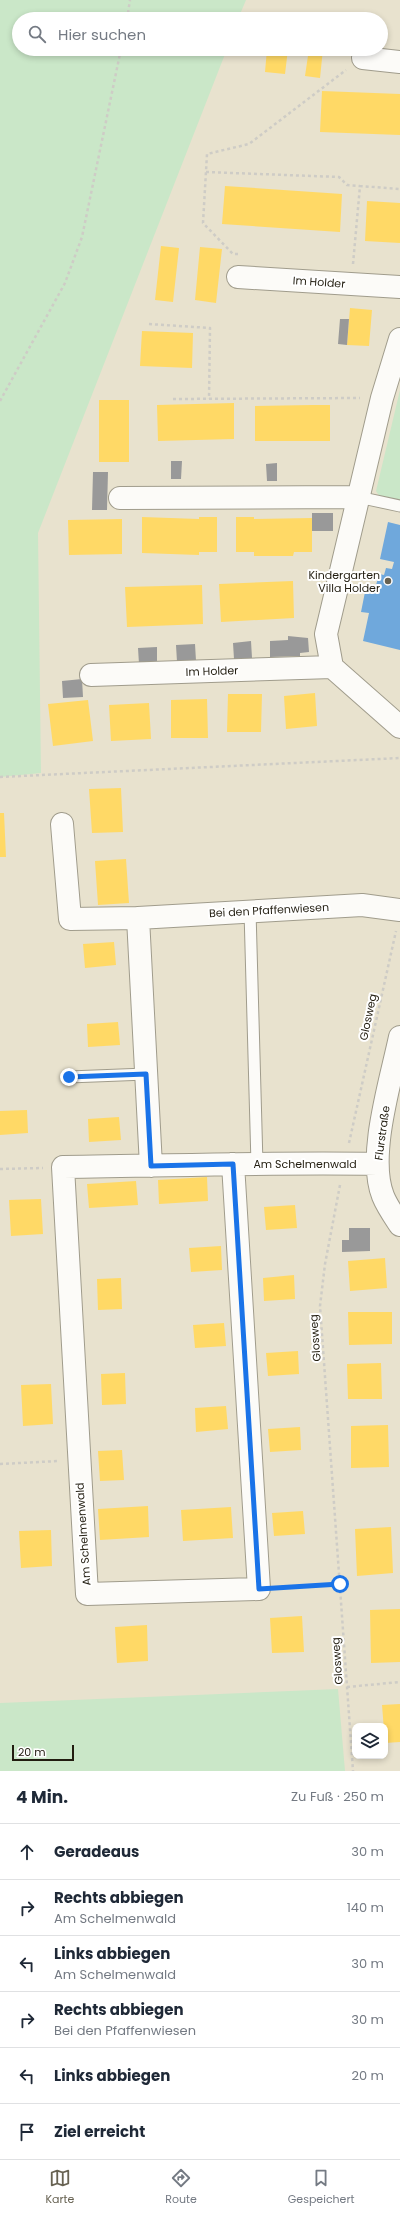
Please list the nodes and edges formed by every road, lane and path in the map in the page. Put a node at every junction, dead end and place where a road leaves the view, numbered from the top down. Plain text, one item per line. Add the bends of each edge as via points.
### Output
1 (130, 0) edge
2 (128, 12) edge
3 (120, 56) edge
4 (363, 58) joint
5 (400, 62) edge
6 (206, 172) junction
7 (360, 186) junction
8 (400, 189) edge
9 (240, 255) dead end
10 (238, 277) dead end
11 (351, 284) junction
12 (400, 287) edge
13 (149, 324) dead end
14 (400, 344) edge
15 (382, 398) junction
16 (173, 399) dead end
17 (209, 399) junction
18 (0, 401) edge
19 (358, 496) junction
20 (120, 498) dead end
21 (400, 506) edge
22 (332, 667) junction
23 (91, 675) dead end
24 (400, 727) edge
25 (400, 758) edge
26 (0, 777) edge
27 (62, 824) dead end
28 (250, 911) junction
29 (138, 918) junction
30 (398, 918) edge
31 (400, 1037) edge
32 (146, 1074) junction
33 (69, 1077) dead end
34 (345, 1163) junction
35 (233, 1164) junction
36 (257, 1164) junction
37 (378, 1164) junction
38 (151, 1166) junction
39 (63, 1167) junction
40 (0, 1169) edge
41 (400, 1225) edge
42 (78, 1460) junction
43 (0, 1464) edge
44 (340, 1584) junction
45 (259, 1589) junction
46 (400, 1682) edge
47 (347, 1688) junction
48 (354, 1771) edge

1 - 2 path
3 - 18 path via 82,237 65,283
4 - 5 street
4 - 6 path via 249,144 207,154
6 - 7 path via 339,177 347,185
6 - 9 path via 203,223 233,254
7 - 8 path
7 - 11 path
10 - 11 street, Im Holder
11 - 12 street, Im Holder
13 - 17 path via 210,328
14 - 15 street
15 - 17 path
15 - 19 street
16 - 17 path
19 - 20 street
19 - 21 lane
19 - 22 street via 326,634
22 - 23 street, Im Holder
22 - 24 street
25 - 26 path
27 - 29 street, Bei den Pfaffenwiesen via 70,919
28 - 29 street, Bei den Pfaffenwiesen
28 - 30 street, Bei den Pfaffenwiesen via 362,905
28 - 36 lane
29 - 32 street
30 - 34 path, Glosweg
31 - 37 street, Flurstraße via 381,1126
32 - 33 lane
32 - 38 street
34 - 36 street, Am Schelmenwald
34 - 37 street, Am Schelmenwald
34 - 44 path, Glosweg via 325,1264 320,1306
35 - 36 street, Am Schelmenwald
35 - 38 street, Am Schelmenwald
35 - 45 street
37 - 41 street, Flurstraße via 383,1196
38 - 39 street, Am Schelmenwald
39 - 40 path
39 - 42 street, Am Schelmenwald
42 - 43 path
42 - 45 street, Am Schelmenwald via 87,1594
44 - 45 path
44 - 47 path, Glosweg
46 - 47 path
47 - 48 path, Glosweg

